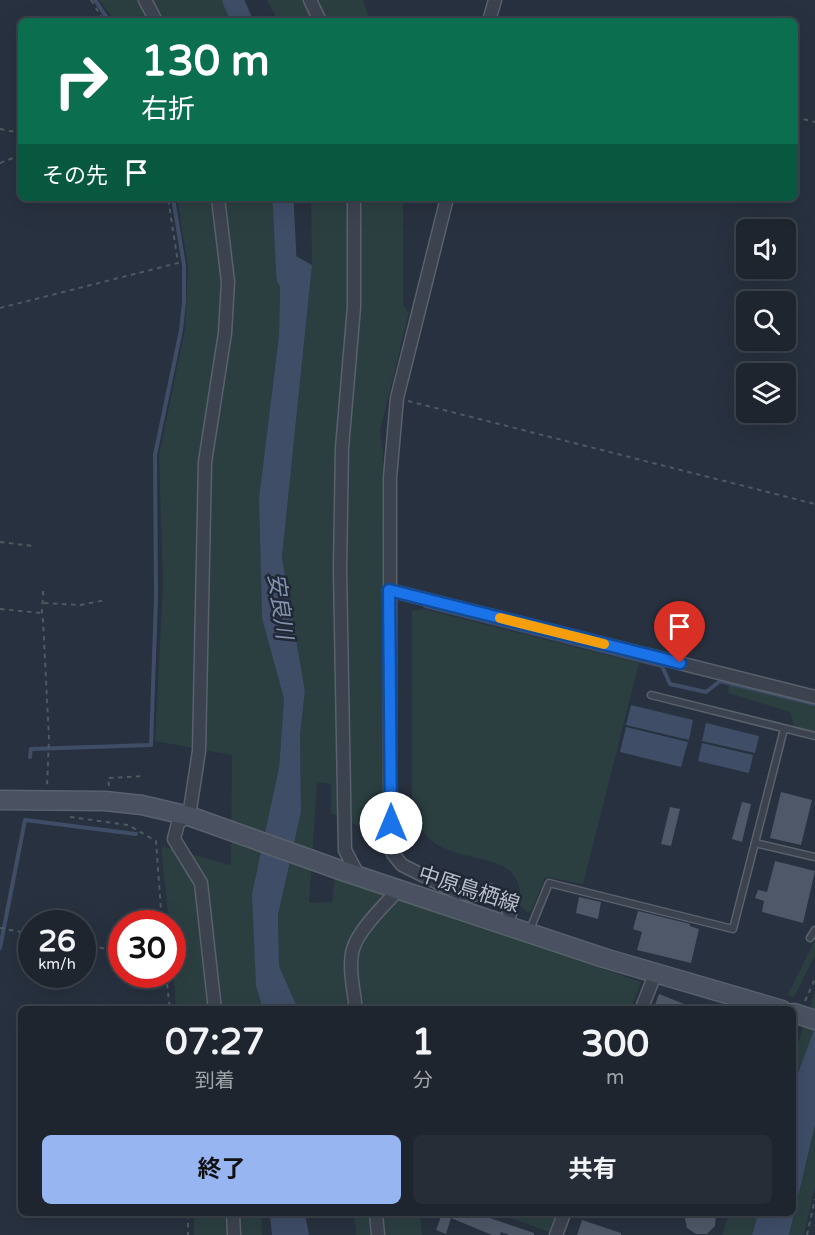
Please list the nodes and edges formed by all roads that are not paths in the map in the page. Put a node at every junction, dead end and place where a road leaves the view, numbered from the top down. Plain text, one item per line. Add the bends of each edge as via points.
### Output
1 (145, 0) edge
2 (310, 0) edge
3 (495, 0) edge
4 (154, 18) edge
5 (319, 18) edge
6 (490, 18) edge
7 (218, 201) edge
8 (354, 201) edge
9 (446, 201) edge
10 (389, 590) junction
11 (651, 695) dead end
12 (815, 697) edge
13 (784, 729) junction
14 (815, 736) edge
15 (0, 800) edge
16 (195, 819) junction
17 (755, 843) junction
18 (815, 857) edge
19 (359, 877) junction
20 (398, 890) junction
21 (506, 925) junction
22 (815, 930) edge
23 (529, 932) junction
24 (810, 938) dead end
25 (656, 972) junction
26 (215, 1006) edge
27 (356, 1006) edge
28 (643, 1006) edge
29 (771, 1006) edge
30 (233, 1216) edge
31 (376, 1216) edge
32 (563, 1216) edge
33 (234, 1235) edge
34 (378, 1235) edge
35 (556, 1235) edge

1 - 4 street
2 - 5 street
3 - 6 street
7 - 16 street via 228,282 225,333 205,462
8 - 19 street via 354,307 342,448 340,568 345,850
9 - 10 street via 397,398 390,478
10 - 12 street
10 - 21 street via 393,854 402,865 458,893 489,890 507,903 510,914
11 - 13 lane
13 - 14 lane
13 - 17 lane
15 - 16 main road, 中原鳥栖線 via 105,801 142,805
16 - 19 main road, 中原鳥栖線
16 - 26 street via 178,823 174,839 201,883
17 - 18 lane
17 - 23 lane via 734,929 549,883
19 - 20 main road, 中原鳥栖線
20 - 21 main road, 中原鳥栖線
20 - 27 street via 362,932 353,949
21 - 23 main road, 中原鳥栖線
22 - 24 lane
23 - 25 main road, 中原鳥栖線
25 - 28 street
25 - 29 main road, 中原鳥栖線
30 - 33 street
31 - 34 street
32 - 35 street

